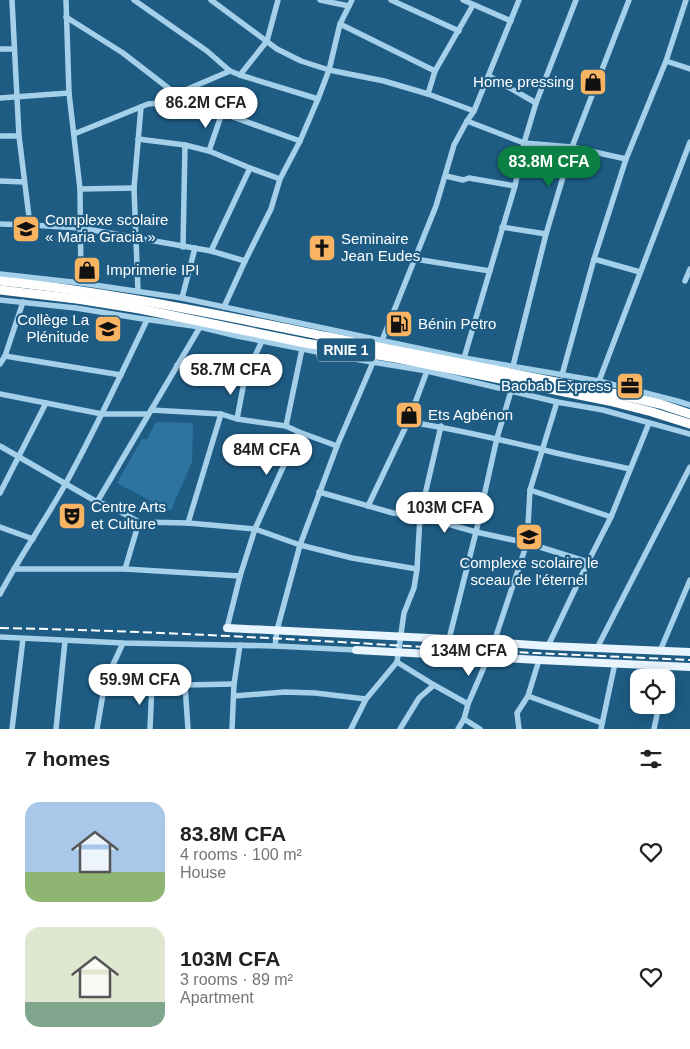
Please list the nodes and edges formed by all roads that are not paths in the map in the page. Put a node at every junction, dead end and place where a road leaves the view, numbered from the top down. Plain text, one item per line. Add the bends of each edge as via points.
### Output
1 (12, 0) edge
2 (66, 0) edge
3 (134, 0) edge
4 (211, 0) edge
5 (278, 0) edge
6 (320, 0) edge
7 (352, 0) edge
8 (391, 0) edge
9 (463, 0) edge
10 (519, 0) edge
11 (576, 0) edge
12 (629, 0) edge
13 (686, 0) edge
14 (473, 5) junction
15 (349, 6) junction
16 (66, 17) junction
17 (511, 21) junction
18 (340, 24) junction
19 (459, 31) junction
20 (267, 41) junction
21 (0, 49) edge
22 (14, 49) junction
23 (666, 61) junction
24 (690, 69) edge
25 (328, 70) junction
26 (230, 71) junction
27 (435, 71) junction
28 (240, 75) junction
29 (489, 76) junction
30 (69, 93) junction
31 (176, 94) junction
32 (428, 94) junction
33 (18, 97) junction
34 (0, 98) edge
35 (318, 99) junction
36 (536, 103) junction
37 (141, 107) junction
38 (474, 111) junction
39 (222, 113) junction
40 (467, 121) junction
41 (74, 134) junction
42 (0, 136) edge
43 (19, 136) junction
44 (138, 139) junction
45 (300, 141) junction
46 (690, 142) edge
47 (524, 143) junction
48 (185, 146) junction
49 (572, 147) junction
50 (209, 151) junction
51 (626, 159) junction
52 (250, 168) junction
53 (446, 176) junction
54 (280, 179) junction
55 (0, 181) edge
56 (24, 182) junction
57 (515, 186) junction
58 (80, 188) junction
59 (134, 188) junction
60 (0, 224) edge
61 (30, 225) junction
62 (502, 227) junction
63 (81, 228) junction
64 (546, 234) junction
65 (137, 237) junction
66 (183, 247) junction
67 (195, 248) junction
68 (211, 251) junction
69 (415, 259) junction
70 (594, 259) junction
71 (245, 260) junction
72 (690, 269) edge
73 (490, 272) junction
74 (640, 272) junction
75 (0, 274) edge
76 (0, 281) edge
77 (685, 281) dead end
78 (81, 283) junction
79 (0, 290) edge
80 (138, 291) junction
81 (182, 298) junction
82 (0, 300) edge
83 (23, 302) junction
84 (224, 307) junction
85 (147, 320) junction
86 (200, 327) junction
87 (262, 341) junction
88 (302, 349) junction
89 (378, 351) junction
90 (5, 356) junction
91 (464, 358) junction
92 (0, 364) edge
93 (177, 365) junction
94 (513, 366) junction
95 (427, 371) junction
96 (121, 375) junction
97 (562, 375) junction
98 (245, 377) junction
99 (599, 381) junction
100 (511, 391) junction
101 (0, 394) edge
102 (557, 402) junction
103 (46, 403) junction
104 (690, 405) edge
105 (150, 412) junction
106 (102, 414) junction
107 (221, 414) junction
108 (690, 414) edge
109 (237, 419) junction
110 (408, 422) junction
111 (650, 422) junction
112 (690, 424) edge
113 (286, 426) junction
114 (440, 426) junction
115 (298, 432) junction
116 (690, 434) edge
117 (497, 438) junction
118 (0, 446) edge
119 (336, 446) junction
120 (542, 450) junction
121 (19, 457) junction
122 (690, 467) edge
123 (630, 469) junction
124 (65, 484) junction
125 (530, 490) junction
126 (319, 492) junction
127 (0, 493) edge
128 (97, 502) junction
129 (368, 506) junction
130 (420, 516) junction
131 (611, 518) junction
132 (139, 522) junction
133 (188, 523) junction
134 (0, 527) edge
135 (255, 528) junction
136 (476, 532) junction
137 (33, 539) junction
138 (527, 543) junction
139 (300, 545) junction
140 (588, 562) junction
141 (14, 569) junction
142 (125, 569) junction
143 (417, 569) junction
144 (240, 576) junction
145 (690, 580) edge
146 (0, 594) edge
147 (227, 628) joint
148 (277, 630) junction
149 (0, 637) edge
150 (401, 637) junction
151 (24, 639) junction
152 (449, 639) junction
153 (65, 641) junction
154 (494, 642) junction
155 (123, 643) junction
156 (240, 645) junction
157 (275, 646) junction
158 (548, 646) junction
159 (597, 648) junction
160 (356, 650) joint
161 (660, 651) junction
162 (398, 652) junction
163 (690, 652) edge
164 (488, 658) junction
165 (539, 660) junction
166 (397, 662) junction
167 (615, 663) junction
168 (667, 666) junction
169 (690, 667) edge
170 (666, 669) edge
171 (105, 682) junction
172 (152, 683) junction
173 (234, 684) junction
174 (186, 685) junction
175 (434, 685) junction
176 (234, 696) junction
177 (528, 696) junction
178 (366, 699) junction
179 (468, 704) junction
180 (657, 714) edge
181 (464, 719) junction
182 (602, 726) edge
183 (12, 729) edge
184 (56, 729) edge
185 (97, 729) edge
186 (150, 729) edge
187 (188, 729) edge
188 (232, 729) edge
189 (350, 729) edge
190 (400, 729) edge
191 (458, 729) edge
192 (480, 729) edge
193 (519, 729) edge
194 (654, 729) edge

1 - 22 street
2 - 16 street
3 - 26 street via 208,51
4 - 20 street
5 - 20 street
6 - 15 street
7 - 15 street
8 - 19 street
9 - 14 street
10 - 17 street
11 - 36 street
12 - 49 street
13 - 23 street
14 - 17 street
14 - 19 street
15 - 18 street
16 - 30 street
16 - 31 street via 123,53
17 - 29 street
18 - 25 street
18 - 27 street
19 - 27 street
20 - 25 street via 289,56
20 - 28 street
21 - 22 street
22 - 33 street
23 - 24 street
23 - 51 street
25 - 32 street
25 - 35 street
26 - 28 street
26 - 31 street
27 - 32 street
28 - 35 street
29 - 36 street
29 - 38 street
30 - 33 street
30 - 41 street
31 - 37 street via 161,103
31 - 39 street
32 - 38 street
33 - 34 street
33 - 43 street
35 - 45 street
36 - 47 street
37 - 41 street
37 - 44 street
38 - 40 street
39 - 45 street
39 - 50 street
40 - 47 street
40 - 53 street via 454,145
41 - 58 street
42 - 43 street
43 - 56 street
44 - 48 street
44 - 59 street
45 - 54 street
46 - 74 street
47 - 49 street
47 - 57 street
48 - 50 street
48 - 66 street
49 - 51 street
49 - 64 street
50 - 52 street
51 - 70 street
52 - 54 street
52 - 68 street
53 - 57 street
53 - 69 street
54 - 71 street via 270,209
55 - 56 street
56 - 61 street
57 - 62 street
58 - 59 street
58 - 63 street
59 - 65 street
60 - 61 street
61 - 63 street
62 - 64 street
62 - 73 street
63 - 65 street
63 - 78 street
64 - 94 street
65 - 66 street
65 - 80 street
66 - 67 street
67 - 68 street
67 - 81 street
68 - 71 street
69 - 73 street
69 - 89 street
70 - 74 street
70 - 97 street
71 - 84 street
72 - 77 street
73 - 91 street
74 - 99 street
75 - 78 street
76 - 89 highway, RNIE 1 via 141,300
78 - 80 street
79 - 89 highway, RNIE 1 via 140,309 305,343
80 - 81 street
81 - 84 street
82 - 83 street
83 - 85 street
83 - 90 street
84 - 89 street
85 - 86 street
85 - 96 street
86 - 87 street
86 - 93 street
87 - 88 street
87 - 98 street
88 - 89 street
88 - 113 street
89 - 91 street
89 - 95 street
89 - 108 highway, RNIE 1 via 612,393
89 - 112 highway, RNIE 1 via 609,401
89 - 119 street
90 - 92 street
90 - 96 street
91 - 94 street
93 - 98 street
93 - 105 street
94 - 97 street
95 - 100 street
95 - 110 street
96 - 106 street
97 - 99 street
98 - 109 street
99 - 104 street
100 - 102 street
100 - 117 street
101 - 103 street
102 - 111 street
102 - 120 street
103 - 106 street
103 - 121 street
105 - 106 street
105 - 107 street
105 - 128 street
106 - 124 street
107 - 109 street
107 - 133 street
109 - 113 street
110 - 114 street
110 - 129 street
111 - 116 street
111 - 123 street
113 - 115 street
114 - 117 street
114 - 130 street
115 - 119 street
115 - 135 street
117 - 120 street
117 - 136 street
118 - 121 street
119 - 126 street
120 - 123 street
120 - 125 street
121 - 124 street
121 - 127 street
122 - 159 street
123 - 131 street
124 - 128 street
124 - 137 street
125 - 131 street
125 - 138 street
126 - 129 street
126 - 139 street
128 - 132 street
129 - 130 street via 393,514
130 - 136 street
130 - 143 street
131 - 140 street
132 - 133 street
132 - 142 street
133 - 135 street
134 - 137 street
135 - 139 street
135 - 144 street
136 - 138 street
136 - 152 street
137 - 141 street
138 - 140 street
138 - 154 street
139 - 143 street
139 - 148 street
140 - 158 street
141 - 142 street
141 - 146 street
142 - 144 street
143 - 150 street via 414,588 404,613
144 - 147 street
145 - 161 street
147 - 148 main road
148 - 150 main road
148 - 157 street
149 - 151 street
150 - 152 main road
150 - 162 street
151 - 153 street
151 - 183 street
152 - 154 main road
153 - 155 street
153 - 184 street
154 - 158 main road
154 - 164 street
155 - 156 street
155 - 171 street
156 - 157 street
156 - 173 street
157 - 160 street
158 - 159 main road
159 - 161 main road
160 - 162 main road
161 - 163 main road
162 - 164 main road
162 - 166 street
164 - 165 main road
164 - 179 street
165 - 167 main road
165 - 177 street
166 - 175 street
166 - 178 street
167 - 168 main road
167 - 182 street
168 - 169 main road
168 - 170 street
171 - 172 street
171 - 185 street
172 - 174 street
172 - 186 street
173 - 174 street
173 - 176 street
174 - 187 street
175 - 179 street
175 - 190 street via 419,698
176 - 178 street via 285,692
176 - 188 street
177 - 182 street
177 - 193 street via 517,713
178 - 189 street
179 - 181 street
180 - 194 street
181 - 191 street
181 - 192 street

